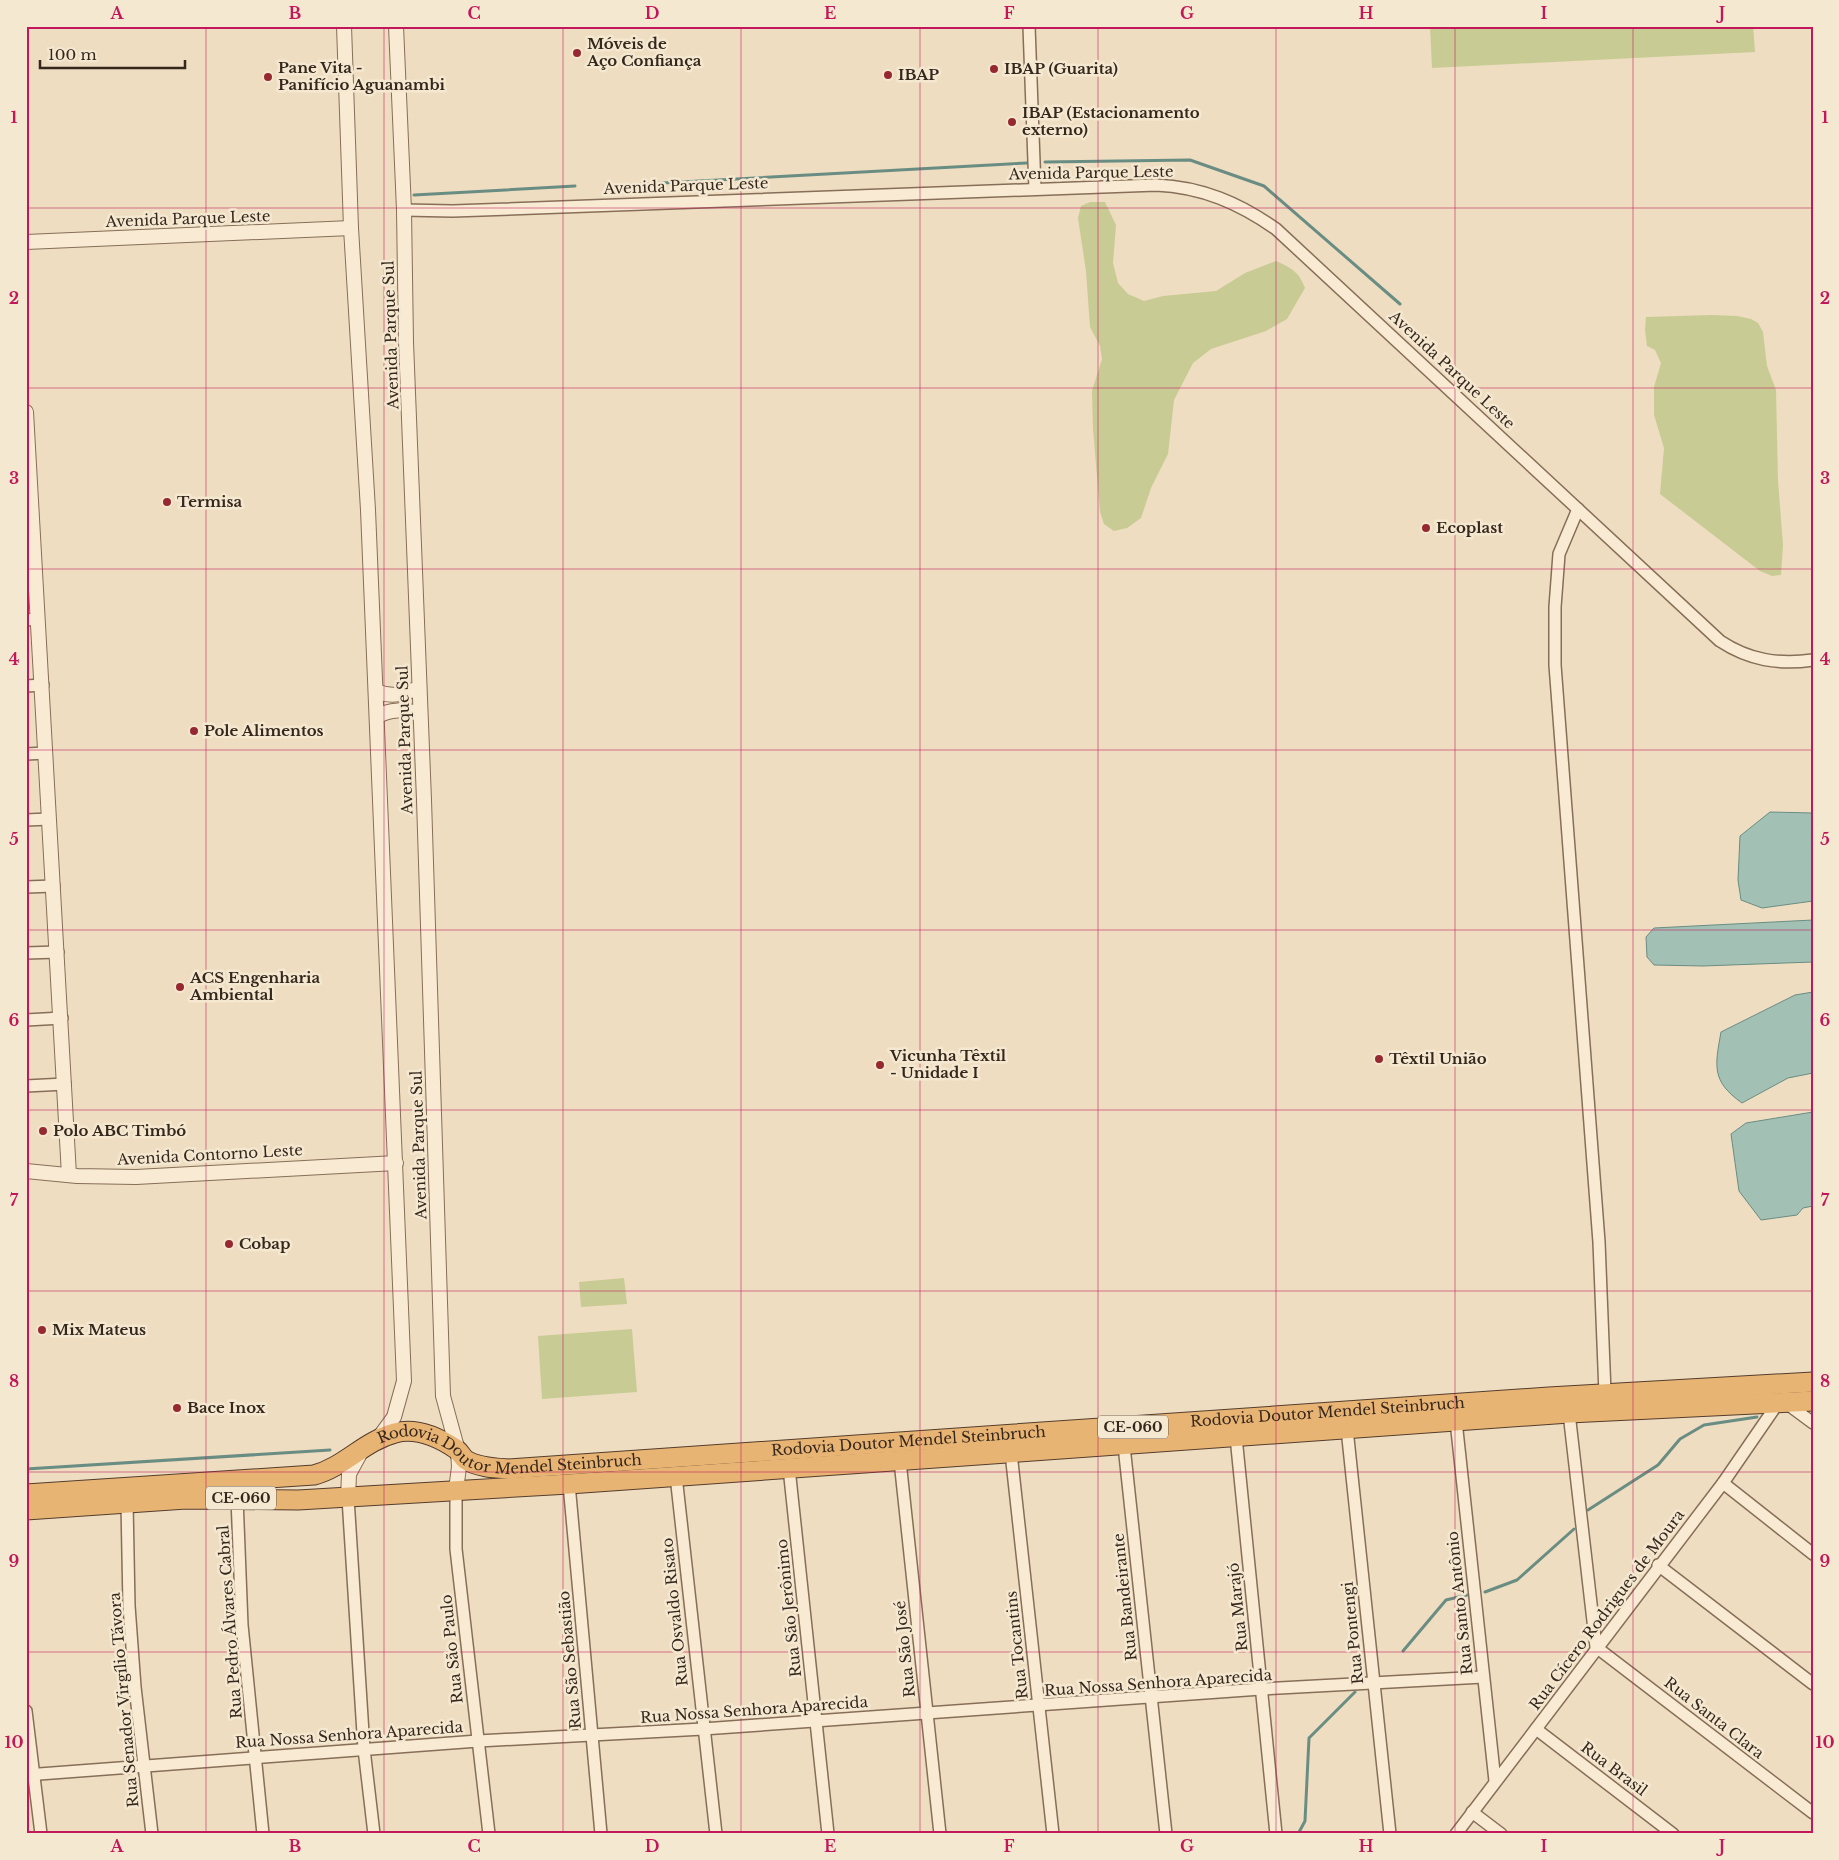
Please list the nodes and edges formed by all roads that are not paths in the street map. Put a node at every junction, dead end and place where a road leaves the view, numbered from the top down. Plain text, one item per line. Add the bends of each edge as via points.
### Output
1 (344, 26) edge
2 (396, 26) edge
3 (1029, 26) edge
4 (1035, 189) junction
5 (404, 210) junction
6 (351, 228) junction
7 (26, 242) edge
8 (26, 412) edge
9 (26, 420) edge
10 (29, 488) edge
11 (1578, 509) junction
12 (30, 554) edge
13 (32, 619) edge
14 (1813, 660) edge
15 (42, 685) junction
16 (26, 686) edge
17 (419, 688) junction
18 (376, 691) junction
19 (420, 713) junction
20 (377, 717) junction
21 (26, 754) edge
22 (46, 754) junction
23 (48, 819) junction
24 (26, 820) edge
25 (54, 886) junction
26 (26, 887) edge
27 (58, 952) junction
28 (26, 953) edge
29 (62, 1018) junction
30 (26, 1020) edge
31 (65, 1084) junction
32 (26, 1086) edge
33 (396, 1163) junction
34 (26, 1171) edge
35 (69, 1175) junction
36 (1813, 1382) edge
37 (1605, 1394) junction
38 (1813, 1401) edge
39 (1782, 1403) junction
40 (1569, 1413) junction
41 (1456, 1421) junction
42 (1813, 1423) edge
43 (1347, 1429) junction
44 (1236, 1437) junction
45 (377, 1440) junction
46 (1124, 1446) junction
47 (458, 1451) junction
48 (1011, 1453) junction
49 (900, 1461) junction
50 (789, 1468) junction
51 (676, 1476) junction
52 (1723, 1483) junction
53 (569, 1484) junction
54 (456, 1490) junction
55 (26, 1494) edge
56 (237, 1498) junction
57 (348, 1498) junction
58 (127, 1503) junction
59 (26, 1510) edge
60 (1813, 1554) edge
61 (1658, 1565) junction
62 (1596, 1647) junction
63 (1483, 1677) junction
64 (1373, 1684) junction
65 (1813, 1684) edge
66 (1261, 1689) junction
67 (1151, 1699) junction
68 (1039, 1707) junction
69 (26, 1711) edge
70 (928, 1714) junction
71 (817, 1721) junction
72 (1536, 1729) junction
73 (703, 1730) junction
74 (592, 1735) junction
75 (478, 1741) junction
76 (364, 1749) junction
77 (254, 1757) junction
78 (145, 1766) junction
79 (30, 1774) edge
80 (1495, 1781) junction
81 (1472, 1812) junction
82 (1813, 1813) edge
83 (41, 1834) edge
84 (152, 1834) edge
85 (263, 1834) edge
86 (374, 1834) edge
87 (489, 1834) edge
88 (601, 1834) edge
89 (716, 1834) edge
90 (828, 1834) edge
91 (940, 1834) edge
92 (1053, 1834) edge
93 (1166, 1834) edge
94 (1276, 1834) edge
95 (1390, 1834) edge
96 (1456, 1834) edge
97 (1501, 1834) edge
98 (1673, 1834) edge

1 - 6 street, Avenida Parque Sul
2 - 5 street, Avenida Parque Sul
3 - 4 street
4 - 5 street, Avenida Parque Leste
4 - 11 street, Avenida Parque Leste via 1170,186 1220,197 1251,212 1276,229
5 - 17 street, Avenida Parque Sul
6 - 7 street, Avenida Parque Leste
6 - 18 street, Avenida Parque Sul
8 - 9 street
9 - 10 street
10 - 12 street
11 - 14 street, Avenida Parque Leste via 1706,629 1736,652 1767,661
11 - 37 street via 1559,554 1555,665 1599,1242
12 - 13 street
13 - 15 street
15 - 16 street
15 - 22 street
17 - 18 street via 387,696
17 - 19 street, Avenida Parque Sul
18 - 20 street, Avenida Parque Sul
19 - 20 street via 406,710 385,712
19 - 47 street, Avenida Parque Sul via 443,1396
20 - 33 street, Avenida Parque Sul
21 - 22 street
22 - 23 street
23 - 24 street
23 - 25 street
25 - 26 street
25 - 27 street
27 - 28 street
27 - 29 street
29 - 30 street
29 - 31 street
31 - 32 street
31 - 35 street
33 - 35 street, Avenida Contorno Leste via 136,1177
33 - 45 street, Avenida Parque Sul via 404,1381 394,1417
34 - 35 street, Avenida Contorno Leste
36 - 37 highway, Rodovia Doutor Mendel Steinbruch / CE-060
37 - 47 highway, Rodovia Doutor Mendel Steinbruch / CE-060 via 542,1468 492,1468 467,1461
38 - 39 highway, Rodovia Doutor Mendel Steinbruch / CE-060
39 - 40 highway, Rodovia Doutor Mendel Steinbruch / CE-060
39 - 42 street
39 - 52 street, Rua Cícero Rodrigues de Moura
40 - 41 highway, Rodovia Doutor Mendel Steinbruch / CE-060
40 - 62 street
41 - 43 highway, Rodovia Doutor Mendel Steinbruch / CE-060
41 - 63 street, Rua Santo Antônio
43 - 44 highway, Rodovia Doutor Mendel Steinbruch / CE-060
43 - 64 street, Rua Pontengi
44 - 46 highway, Rodovia Doutor Mendel Steinbruch / CE-060
44 - 66 street, Rua Marajó
45 - 47 highway, Rodovia Doutor Mendel Steinbruch / CE-060 via 408,1431 423,1433
45 - 55 highway, Rodovia Doutor Mendel Steinbruch / CE-060 via 335,1467 314,1476
45 - 57 street, Avenida Parque Sul via 353,1462
46 - 48 highway, Rodovia Doutor Mendel Steinbruch / CE-060
46 - 67 street, Rua Bandeirante
47 - 54 street, Avenida Parque Sul
48 - 49 highway, Rodovia Doutor Mendel Steinbruch / CE-060
48 - 68 street, Rua Tocantins
49 - 50 highway, Rodovia Doutor Mendel Steinbruch / CE-060
49 - 70 street, Rua São José
50 - 51 highway, Rodovia Doutor Mendel Steinbruch / CE-060
50 - 71 street, Rua São Jerônimo
51 - 53 highway, Rodovia Doutor Mendel Steinbruch / CE-060
51 - 73 street, Rua Osvaldo Risato
52 - 60 street
52 - 61 street, Rua Cícero Rodrigues de Moura
53 - 54 highway, Rodovia Doutor Mendel Steinbruch / CE-060
53 - 74 street, Rua São Sebastião
54 - 57 highway, Rodovia Doutor Mendel Steinbruch / CE-060
54 - 75 street, Rua São Paulo via 456,1549
56 - 57 highway, Rodovia Doutor Mendel Steinbruch / CE-060
56 - 58 highway, Rodovia Doutor Mendel Steinbruch / CE-060
56 - 77 street, Rua Pedro Álvares Cabral via 242,1625
57 - 76 street
58 - 59 highway, Rodovia Doutor Mendel Steinbruch / CE-060
58 - 78 street, Rua Senador Virgílio Távora via 129,1606
61 - 62 street, Rua Cícero Rodrigues de Moura
61 - 65 street
62 - 72 street, Rua Cícero Rodrigues de Moura
62 - 82 street, Rua Santa Clara
63 - 64 street, Rua Nossa Senhora Aparecida
63 - 80 street, Rua Santo Antônio
64 - 66 street, Rua Nossa Senhora Aparecida
64 - 95 street, Rua Pontengi
66 - 67 street, Rua Nossa Senhora Aparecida
66 - 94 street, Rua Marajó
67 - 68 street, Rua Nossa Senhora Aparecida
67 - 93 street, Rua Bandeirante
68 - 70 street, Rua Nossa Senhora Aparecida
68 - 92 street, Rua Tocantins
69 - 79 street
70 - 71 street, Rua Nossa Senhora Aparecida
70 - 91 street, Rua São José
71 - 73 street, Rua Nossa Senhora Aparecida
71 - 90 street, Rua São Jerônimo
72 - 80 street, Rua Cícero Rodrigues de Moura
72 - 98 street, Rua Brasil
73 - 74 street, Rua Nossa Senhora Aparecida
73 - 89 street, Rua Osvaldo Risato
74 - 75 street, Rua Nossa Senhora Aparecida
74 - 88 street, Rua São Sebastião
75 - 76 street, Rua Nossa Senhora Aparecida
75 - 87 street, Rua São Paulo
76 - 77 street, Rua Nossa Senhora Aparecida
76 - 86 street
77 - 78 street, Rua Nossa Senhora Aparecida
77 - 85 street, Rua Pedro Álvares Cabral
78 - 79 street, Rua Nossa Senhora Aparecida
78 - 84 street, Rua Senador Virgílio Távora
79 - 83 street
80 - 81 street, Rua Cícero Rodrigues de Moura
81 - 96 street, Rua Cícero Rodrigues de Moura
81 - 97 street

